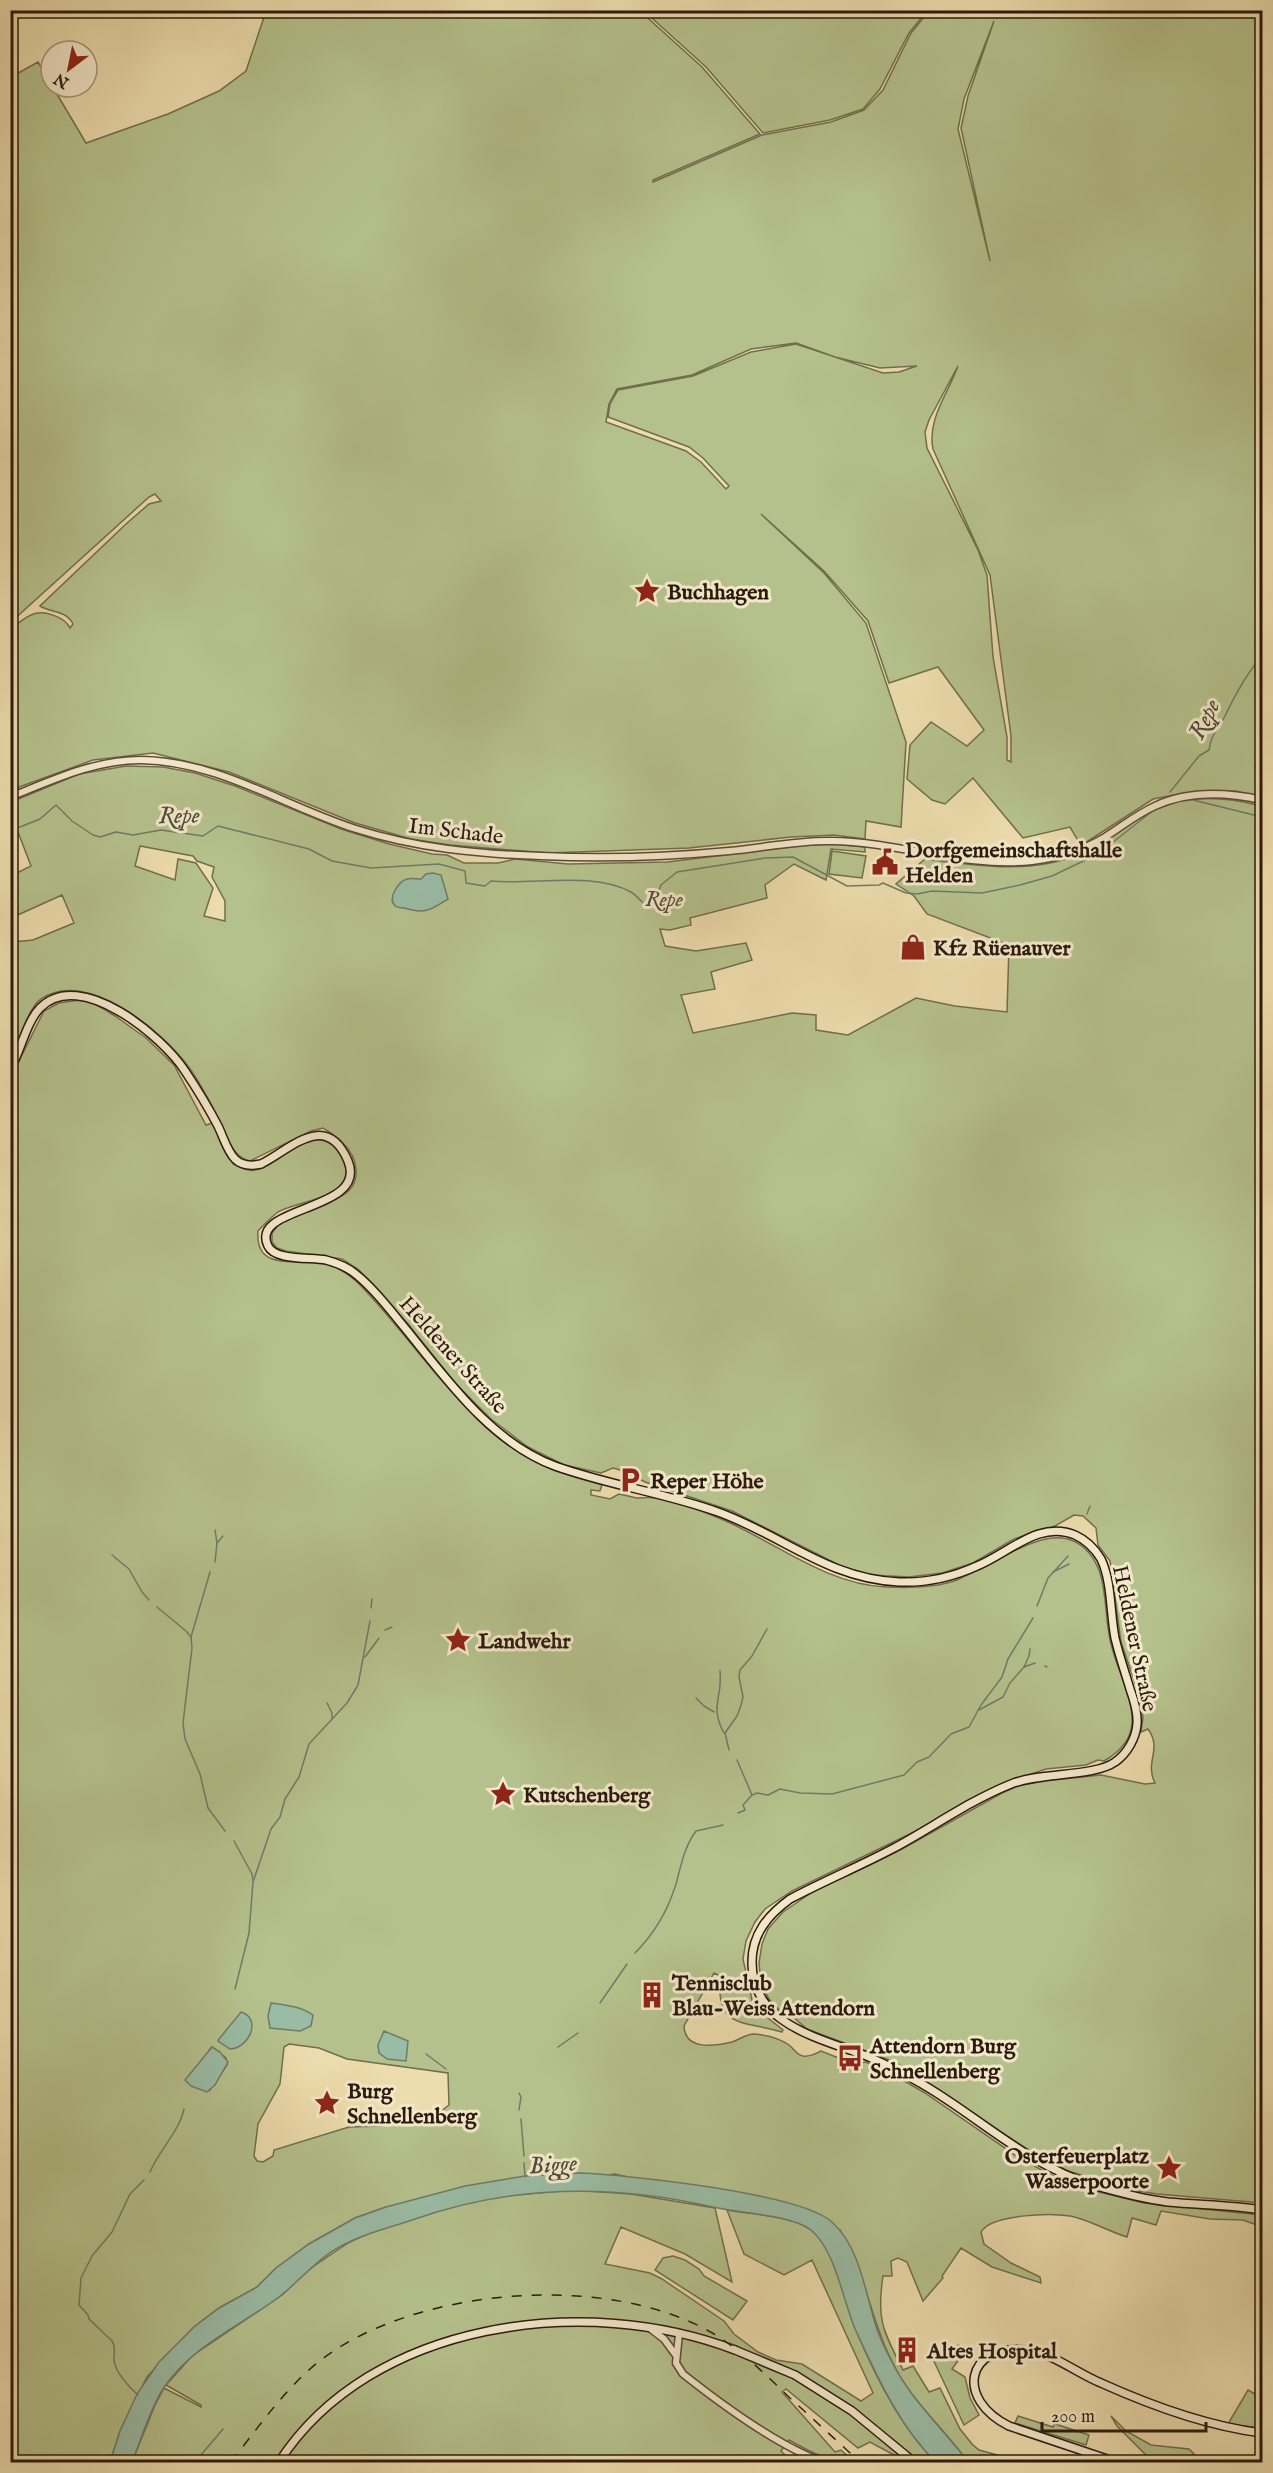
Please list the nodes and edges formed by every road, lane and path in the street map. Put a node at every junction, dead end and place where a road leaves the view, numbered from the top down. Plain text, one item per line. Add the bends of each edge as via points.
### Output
1 (10, 797) edge
2 (1263, 800) edge
3 (10, 1070) edge
4 (1263, 2210) edge
5 (651, 2329) junction
6 (679, 2334) junction
7 (675, 2355) junction
8 (1263, 2433) edge
9 (279, 2463) edge
10 (823, 2463) edge
11 (914, 2463) edge
12 (1116, 2463) edge

1 - 2 street, Im Schade via 79,770 110,763 153,761 230,778 357,830 454,850 605,858 835,841 988,862 1044,859 1088,846 1154,806 1198,794
3 - 4 main road, Heldener Straße via 39,1008 64,997 91,998 134,1022 176,1058 231,1154 241,1163 261,1164 312,1136 333,1140 349,1164 349,1184 276,1222 267,1234 270,1249 282,1256 322,1259 356,1274 473,1409 501,1434 549,1464 687,1501 732,1517 842,1572 879,1581 913,1582 944,1577 982,1565 1027,1538 1045,1532 1067,1533 1088,1542 1105,1571 1116,1642 1136,1713 1137,1724 1124,1754 1107,1766 1043,1775 1010,1785 895,1848 790,1899 774,1910 760,1928 752,1959 754,1981 766,2006 790,2026 906,2074 1021,2151 1072,2177 1167,2202
5 - 6 main road
5 - 7 street
5 - 9 main road via 603,2322 543,2323 482,2333 430,2348 379,2371 342,2395 312,2421
6 - 7 street
6 - 11 main road, bridge via 725,2346 795,2375 852,2410
7 - 10 street via 679,2370 689,2378 751,2422
8 - 12 main road via 1213,2424 1168,2410 1027,2350 1001,2351 977,2368 974,2392 993,2417 1008,2426

